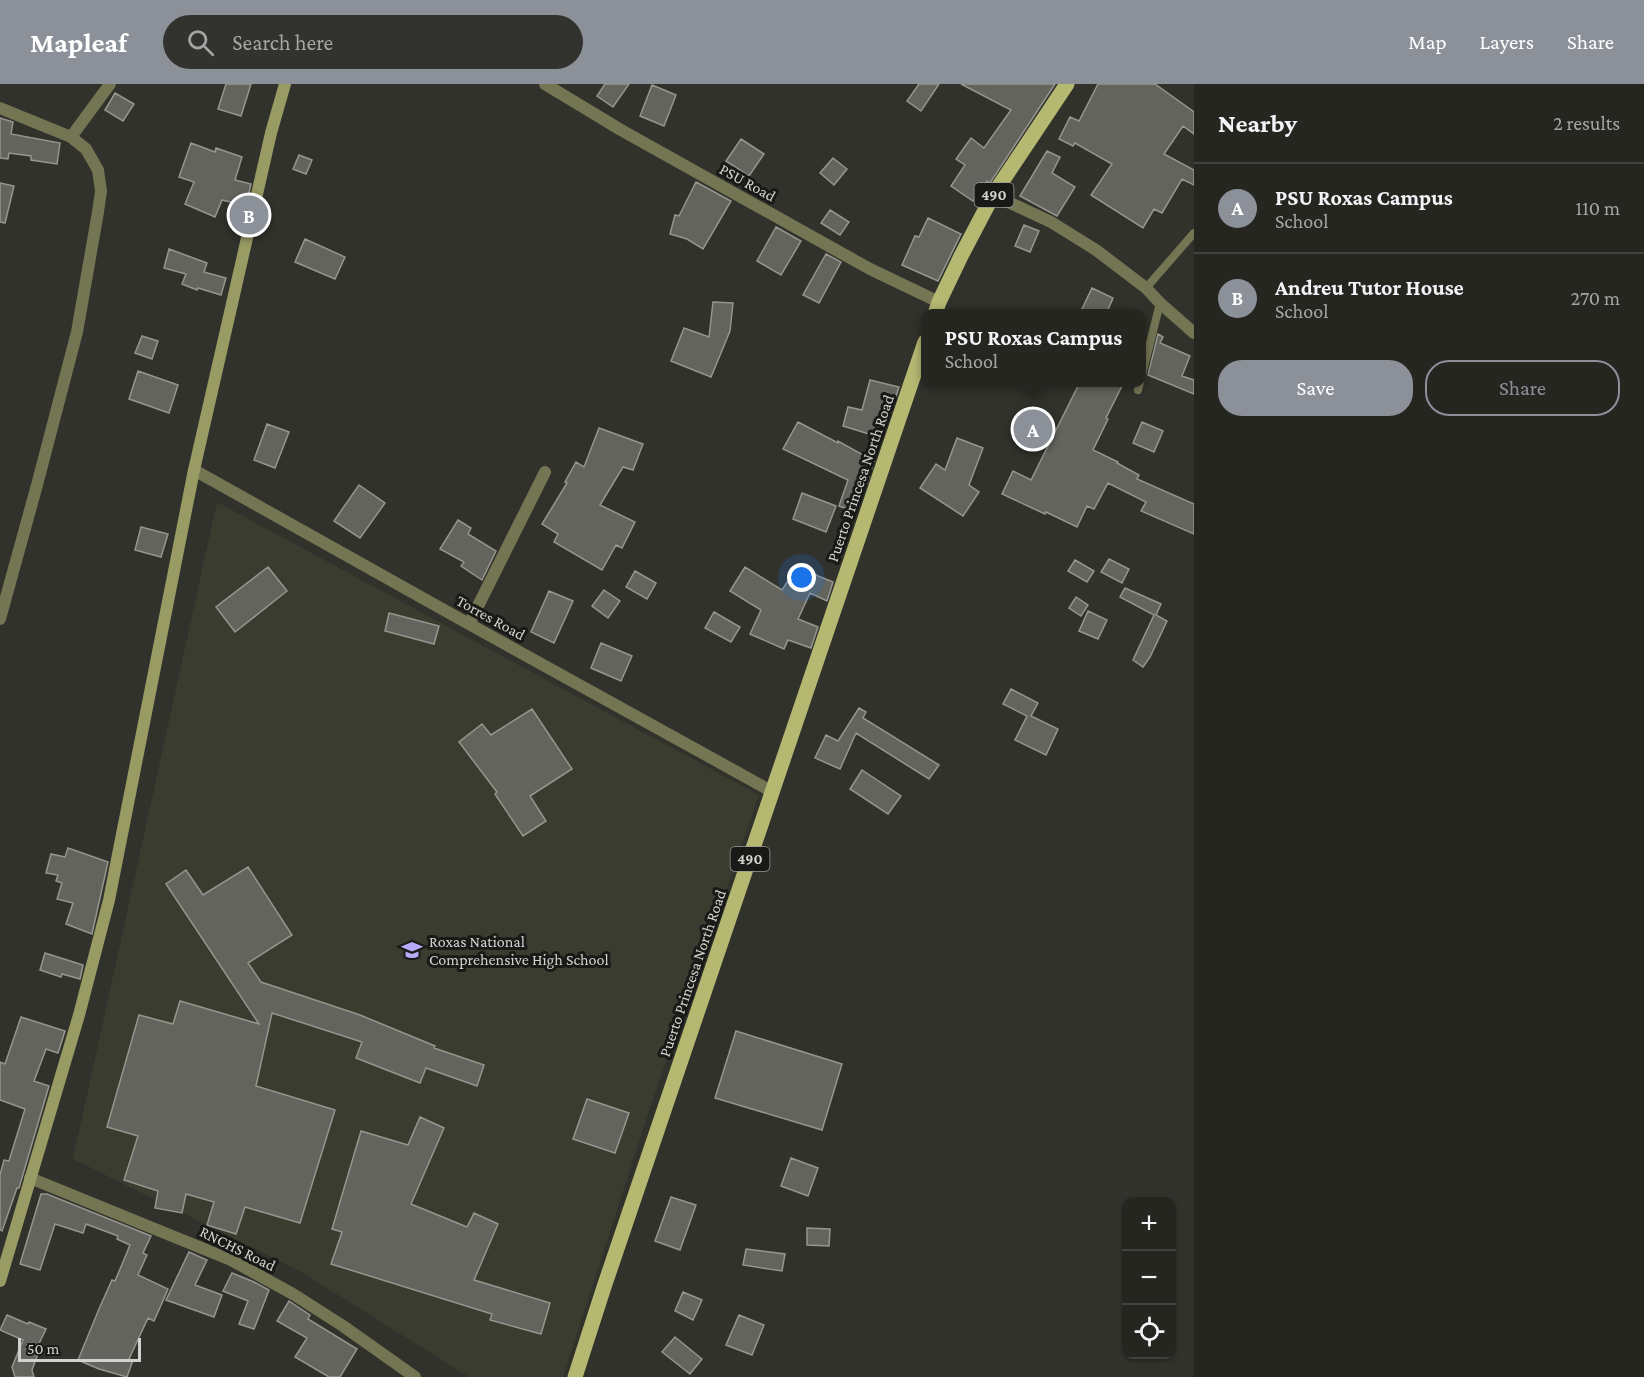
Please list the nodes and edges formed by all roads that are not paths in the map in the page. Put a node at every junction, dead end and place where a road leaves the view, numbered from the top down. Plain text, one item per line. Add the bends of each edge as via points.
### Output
1 (110, 84) edge
2 (285, 84) edge
3 (545, 84) edge
4 (1067, 84) edge
5 (0, 108) edge
6 (71, 137) junction
7 (993, 195) junction
8 (1194, 233) edge
9 (1146, 288) junction
10 (1160, 303) junction
11 (937, 308) edge
12 (1194, 333) edge
13 (921, 354) edge
14 (1146, 360) edge
15 (194, 470) junction
16 (545, 472) dead end
17 (0, 618) edge
18 (469, 624) junction
19 (773, 792) junction
20 (30, 1178) junction
21 (0, 1281) edge
22 (415, 1377) edge
23 (575, 1377) edge

1 - 6 street
2 - 15 street
3 - 11 street, PSU Road
4 - 7 main road, 490
5 - 6 street
6 - 17 street via 86,149 98,170 98,212 77,332
7 - 9 street via 1051,222
7 - 11 main road, 490
8 - 9 lane
9 - 10 street
10 - 12 street
10 - 14 lane
13 - 19 main road, Puerto Princesa North Road / 490
15 - 18 street, Torres Road
15 - 20 street via 109,900
16 - 18 street
18 - 19 street, Torres Road
19 - 23 main road, Puerto Princesa North Road / 490
20 - 21 street
20 - 22 street, RNCHS Road via 231,1260 293,1294

